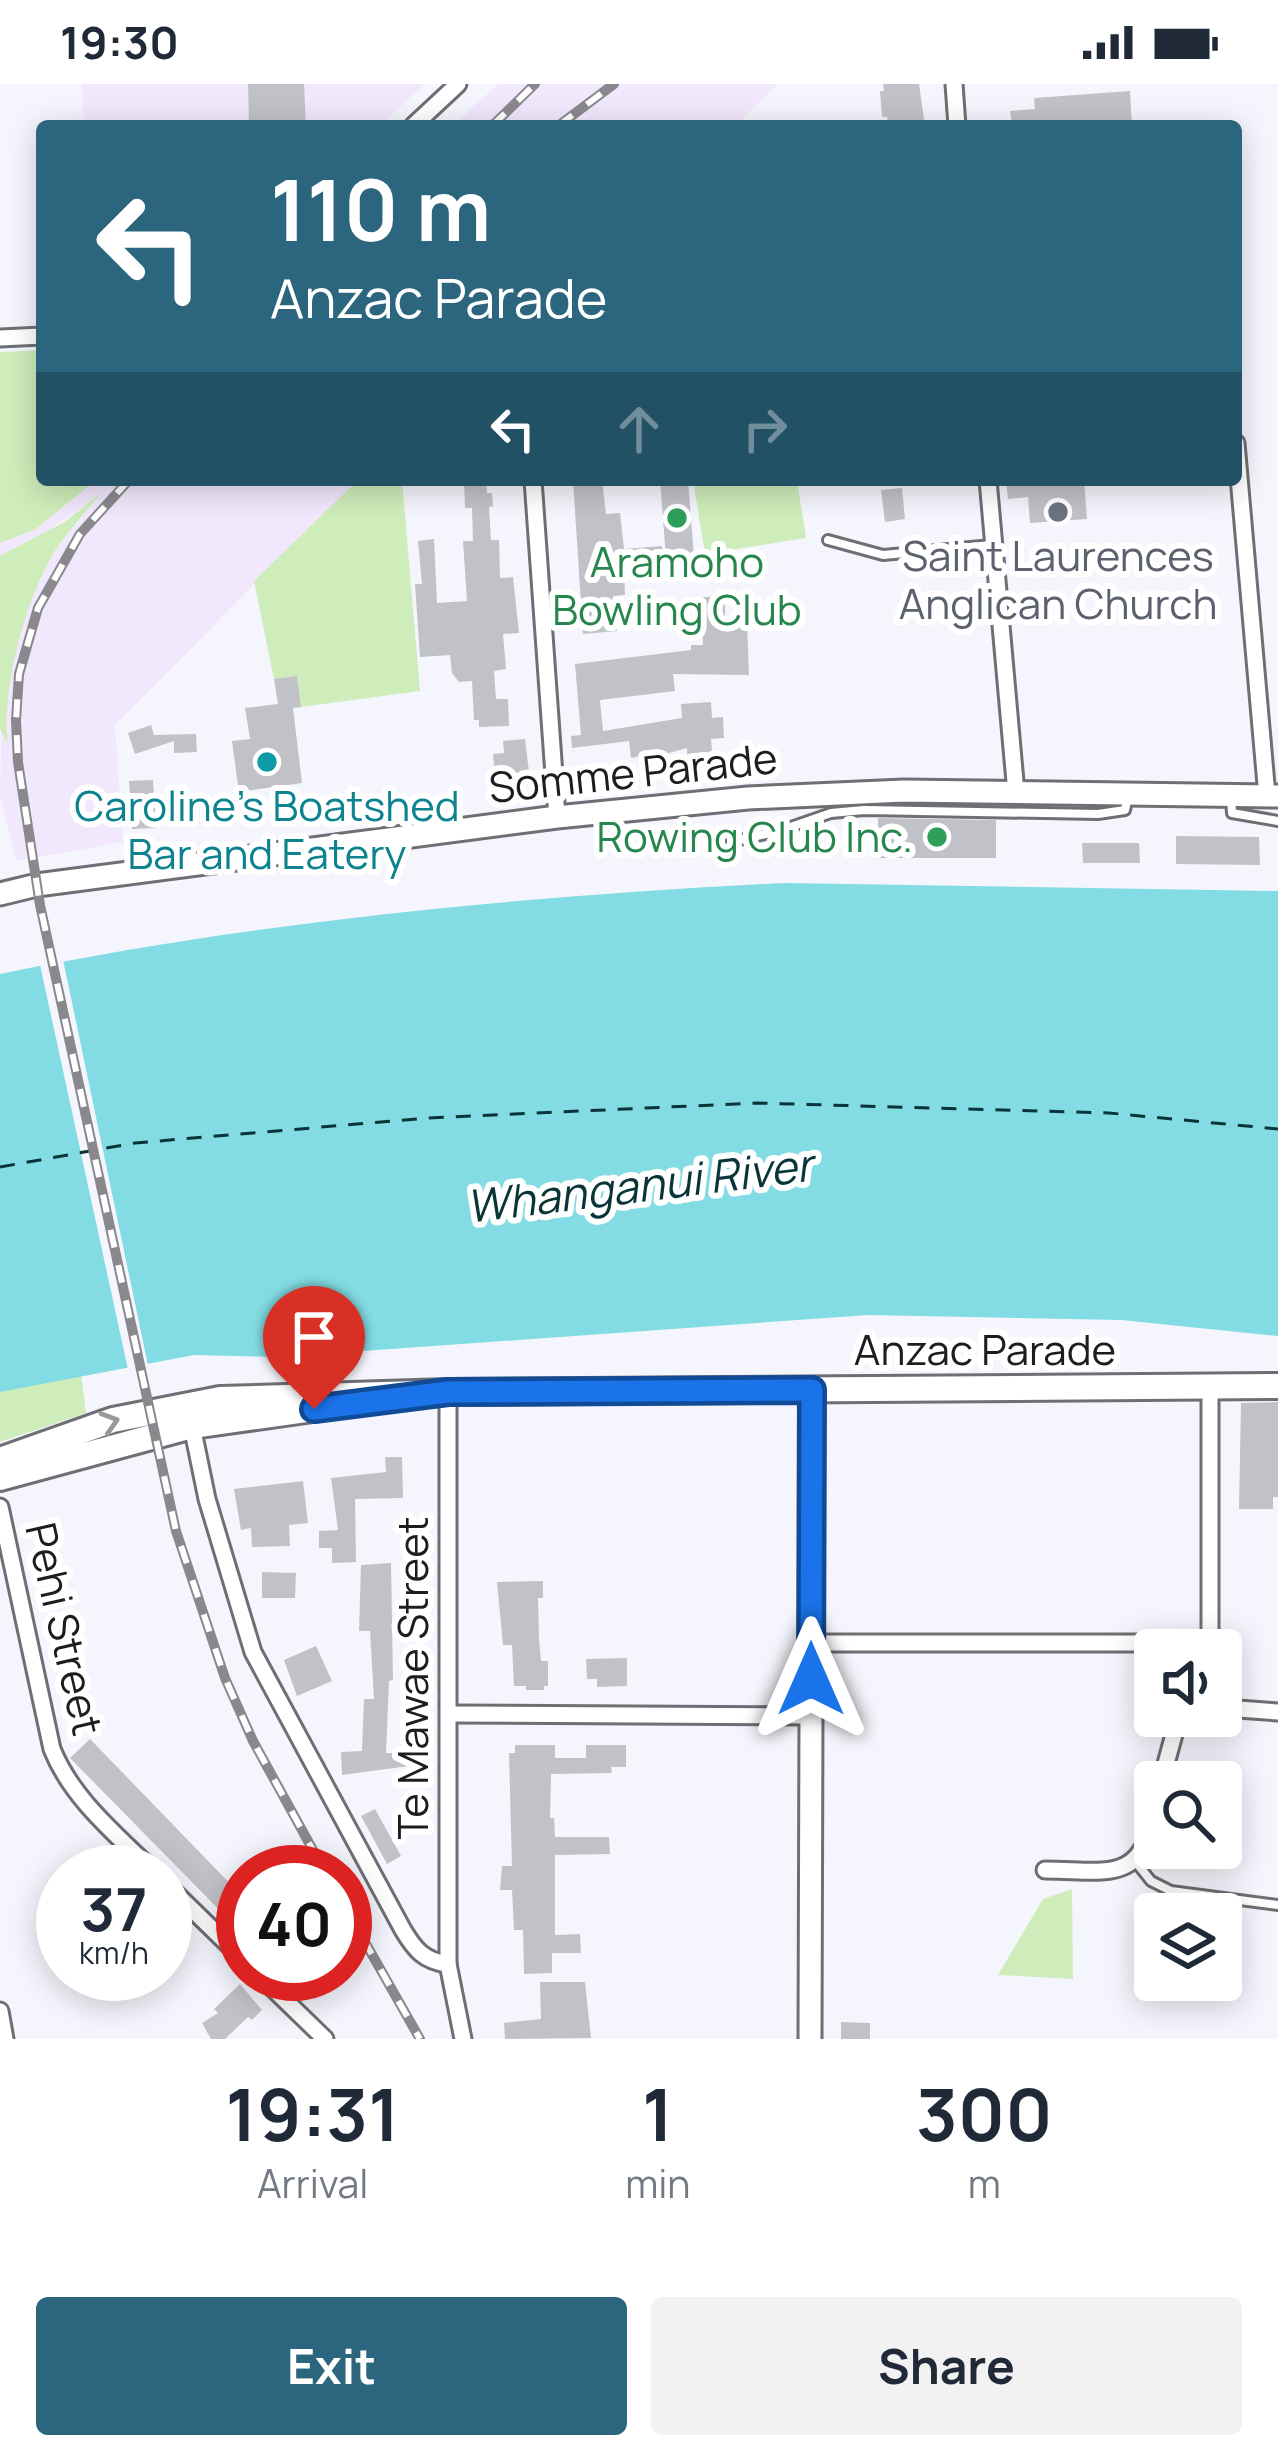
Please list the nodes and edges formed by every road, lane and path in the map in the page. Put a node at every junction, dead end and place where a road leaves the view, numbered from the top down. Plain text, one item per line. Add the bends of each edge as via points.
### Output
1 (458, 84) edge
2 (954, 84) edge
3 (419, 120) edge
4 (957, 120) edge
5 (36, 336) edge
6 (0, 338) edge
7 (533, 486) edge
8 (989, 486) edge
9 (1240, 486) edge
10 (828, 540) dead end
11 (994, 545) junction
12 (1016, 793) junction
13 (1128, 794) junction
14 (1231, 796) junction
15 (1272, 796) edge
16 (557, 817) junction
17 (1278, 820) edge
18 (730, 842) dead end
19 (0, 894) edge
20 (1278, 1386) edge
21 (1210, 1387) junction
22 (812, 1390) junction
23 (448, 1392) junction
24 (405, 1395) junction
25 (192, 1426) junction
26 (0, 1460) edge
27 (0, 1478) edge
28 (0, 1508) edge
29 (1210, 1629) edge
30 (812, 1643) junction
31 (1134, 1645) edge
32 (1242, 1710) edge
33 (1278, 1712) edge
34 (451, 1714) junction
35 (811, 1716) junction
36 (126, 1845) edge
37 (1134, 1861) edge
38 (1141, 1869) edge
39 (1045, 1870) dead end
40 (1278, 1905) edge
41 (192, 1909) edge
42 (216, 1933) edge
43 (448, 1964) junction
44 (286, 2001) edge
45 (0, 2012) edge
46 (5, 2039) edge
47 (325, 2039) edge
48 (464, 2039) edge
49 (810, 2039) edge

1 - 3 street
2 - 4 street
5 - 6 street
7 - 16 street
8 - 11 street
9 - 15 street
10 - 11 lane via 883,555
11 - 12 street
12 - 13 main road, Somme Parade
12 - 16 main road, Somme Parade via 852,792
13 - 14 main road, Somme Parade
13 - 18 lane via 1125,809 1098,814 864,810
14 - 15 main road, Somme Parade
14 - 17 lane via 1232,813
16 - 19 main road, Somme Parade
20 - 21 main road, Anzac Parade
21 - 22 main road, Anzac Parade
21 - 29 street
22 - 23 main road, Anzac Parade
22 - 30 main road
23 - 24 main road, Anzac Parade
23 - 34 street, Te Mawae Street
24 - 25 main road, Anzac Parade
26 -> 24 main road, Anzac Parade via 175,1404
25 - 27 main road, Anzac Parade
25 - 43 street via 253,1652 403,1930 428,1960
28 - 36 street, Pehi Street via 60,1770
30 - 31 street
30 - 35 main road
32 - 33 street
34 - 35 street
34 - 43 street, Te Mawae Street
35 - 49 main road
37 - 39 street via 1109,1870
38 - 40 lane via 1172,1891
41 - 42 street
43 - 48 street, Te Mawae Street
44 - 47 street
45 - 46 street

